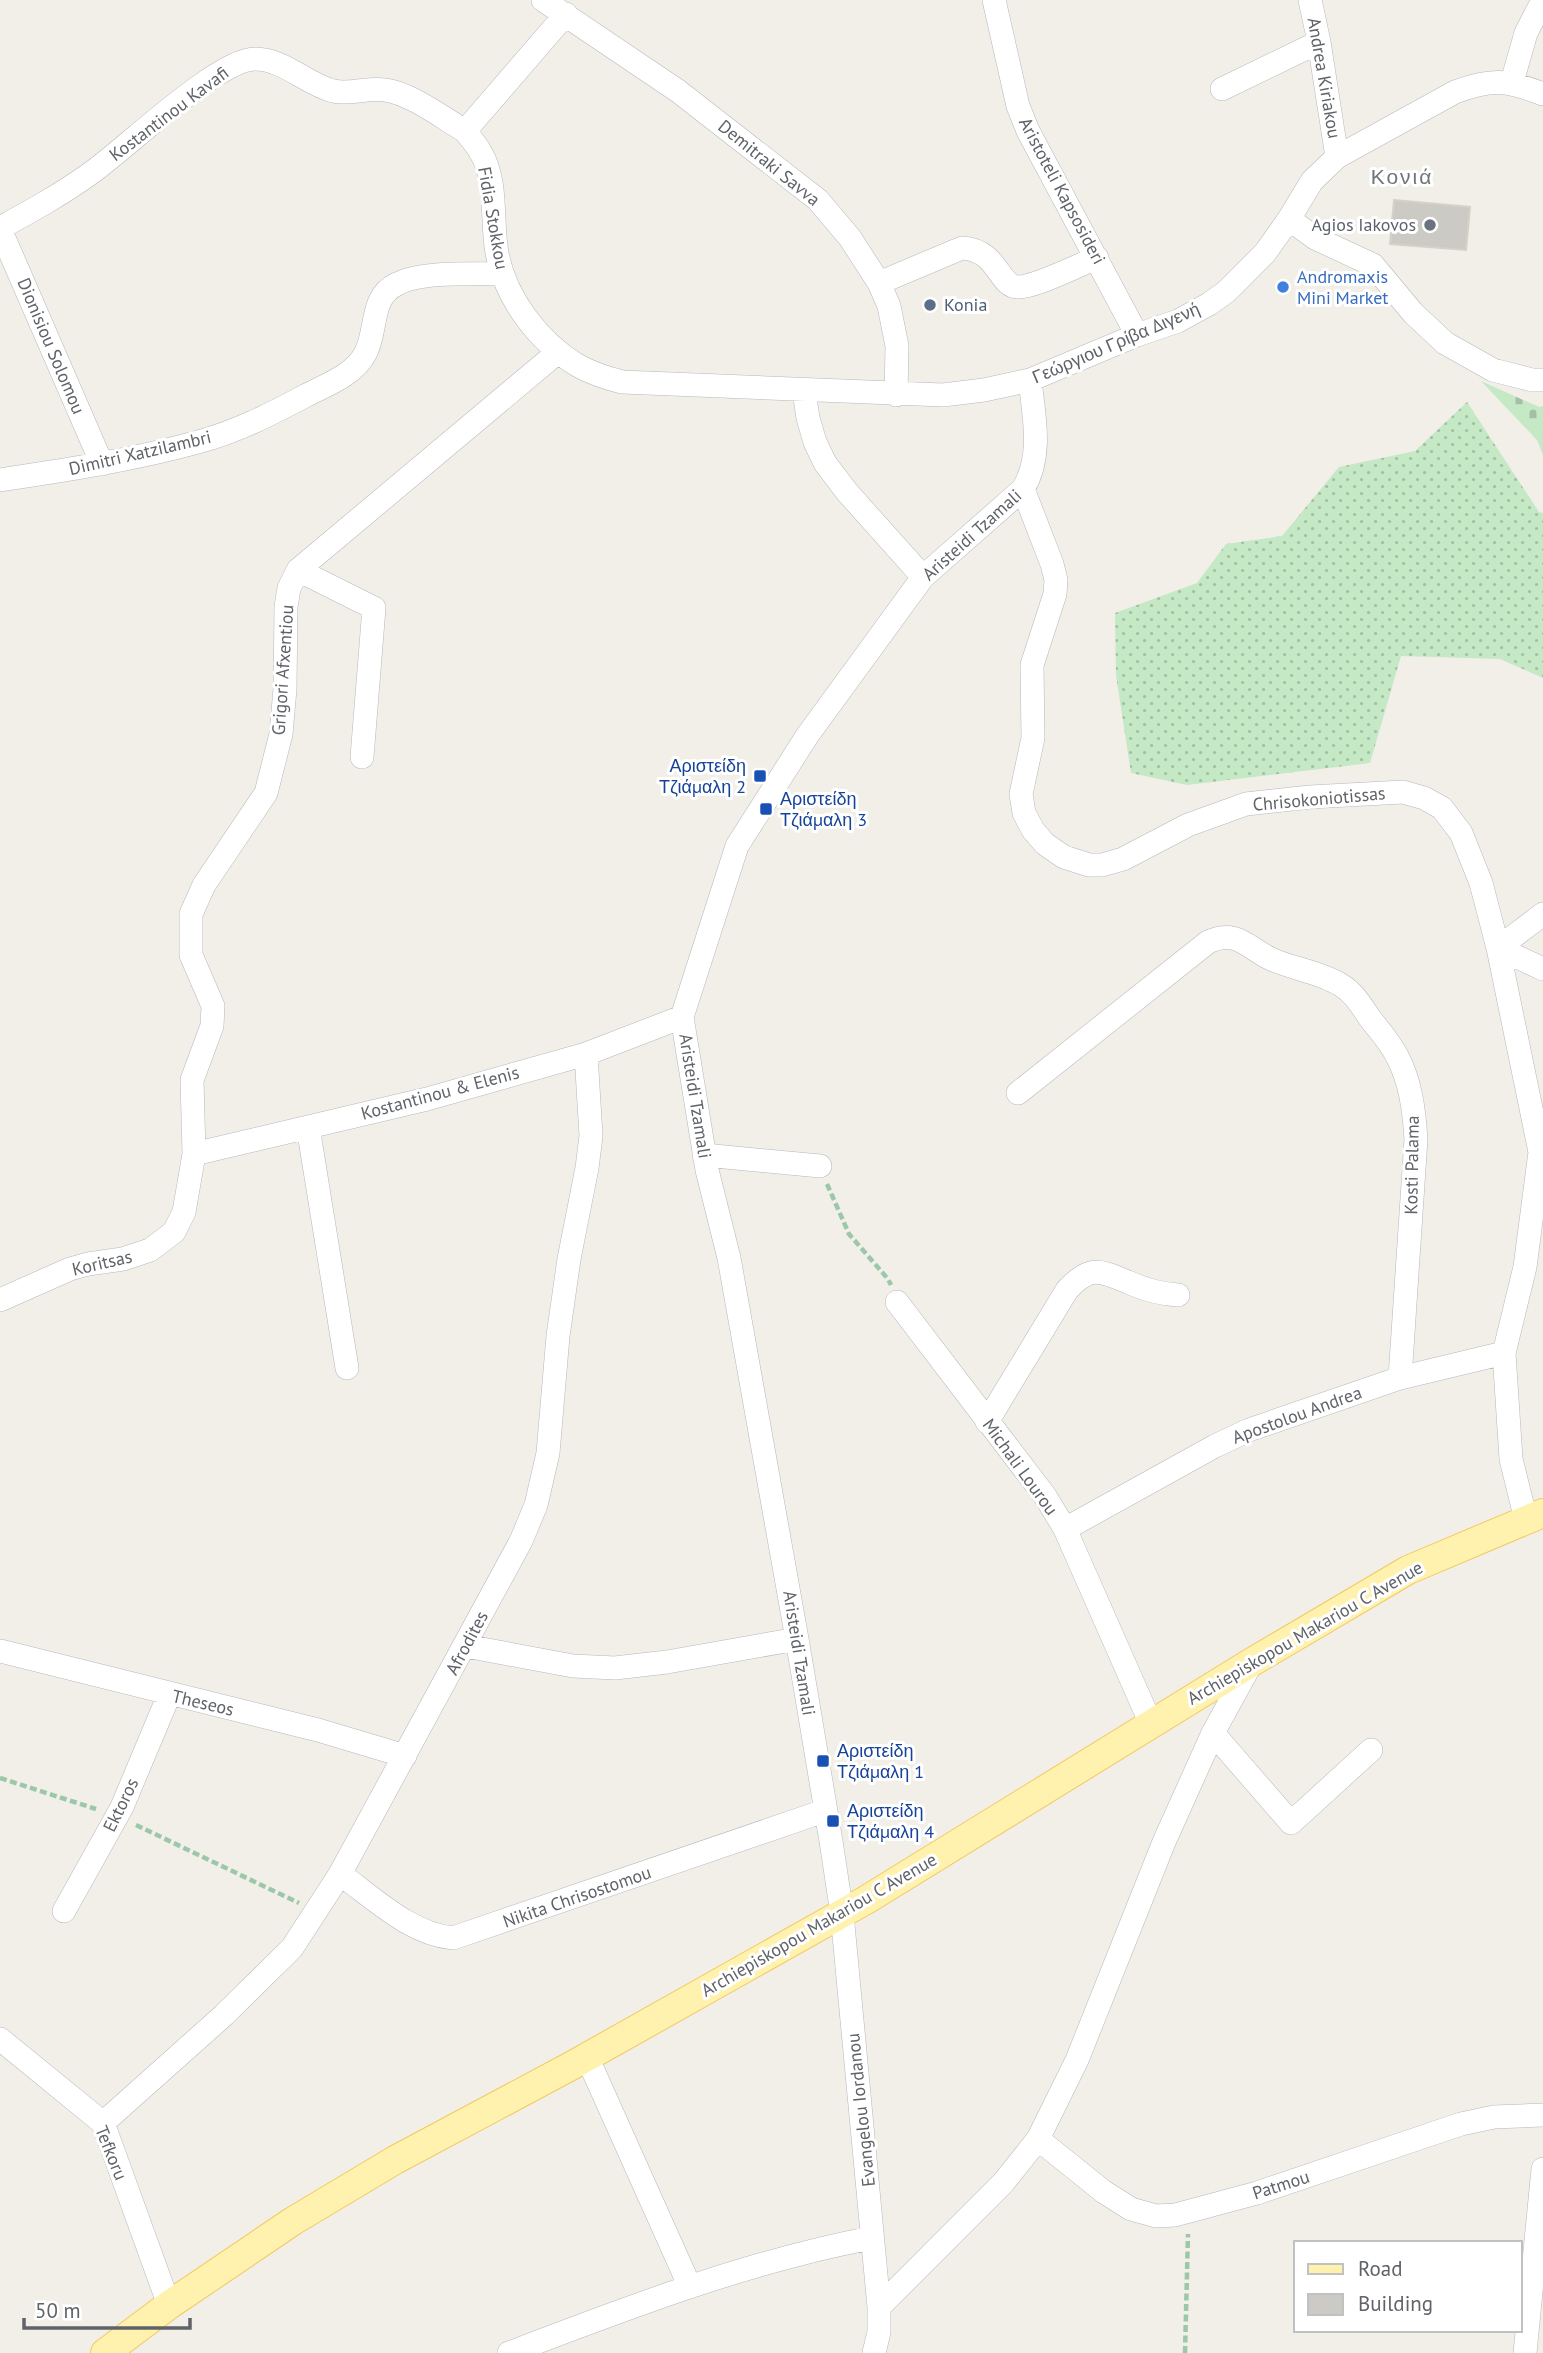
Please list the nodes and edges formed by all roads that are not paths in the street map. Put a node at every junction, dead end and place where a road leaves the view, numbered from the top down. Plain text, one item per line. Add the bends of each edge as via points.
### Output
1 (543, 0) edge
2 (995, 0) edge
3 (1310, 0) edge
4 (1543, 0) edge
5 (566, 15) junction
6 (1320, 42) junction
7 (1512, 82) junction
8 (1222, 89) dead end
9 (1543, 94) edge
10 (465, 131) junction
11 (1337, 157) junction
12 (1289, 219) junction
13 (0, 228) edge
14 (1097, 258) junction
15 (502, 274) junction
16 (879, 284) junction
17 (1137, 335) junction
18 (558, 352) junction
19 (1030, 380) junction
20 (1543, 380) edge
21 (804, 391) junction
22 (896, 395) junction
23 (102, 464) junction
24 (0, 480) edge
25 (1023, 489) junction
26 (298, 570) junction
27 (923, 577) junction
28 (362, 757) dead end
29 (1543, 914) edge
30 (1498, 948) junction
31 (1543, 969) edge
32 (682, 1017) junction
33 (586, 1054) junction
34 (192, 1080) joint
35 (1018, 1093) dead end
36 (308, 1127) junction
37 (194, 1154) junction
38 (704, 1155) junction
39 (820, 1166) road end
40 (1534, 1266) edge
41 (1178, 1295) dead end
42 (0, 1300) edge
43 (897, 1302) road end
44 (1504, 1353) junction
45 (347, 1368) dead end
46 (1400, 1378) junction
47 (987, 1422) junction
48 (1534, 1517) edge
49 (1065, 1529) junction
50 (797, 1639) junction
51 (466, 1646) junction
52 (0, 1651) edge
53 (1252, 1662) junction
54 (169, 1695) junction
55 (1151, 1724) junction
56 (1213, 1733) junction
57 (1371, 1750) dead end
58 (405, 1756) junction
59 (824, 1811) junction
60 (340, 1874) junction
61 (64, 1911) dead end
62 (842, 1914) junction
63 (0, 2039) edge
64 (587, 2057) junction
65 (1543, 2115) edge
66 (103, 2123) junction
67 (1038, 2139) junction
68 (1543, 2169) edge
69 (871, 2238) junction
70 (690, 2287) junction
71 (169, 2305) junction
72 (879, 2307) junction
73 (105, 2353) edge
74 (509, 2353) edge
75 (874, 2353) edge
76 (1525, 2353) edge

1 - 5 street, Demitraki Savva
2 - 14 street, Aristoteli Kapsosideri via 1018,106
3 - 6 street, Andrea Kiriakou
4 - 7 street via 1526,33
5 - 10 street
5 - 16 street, Demitraki Savva via 678,90 818,200 850,238
6 - 8 street
6 - 11 street, Andrea Kiriakou
7 - 9 street, Γεώργιου Γρίβα Διγενή
7 - 11 street, Γεώργιου Γρίβα Διγενή via 1455,92
10 - 13 street, Kostantinou Kavafi via 401,94 387,90 336,92 286,68 256,59 241,62 211,77 92,173
10 - 15 street, Fidia Stokkou via 482,154 488,172
11 - 12 street, Γεώργιου Γρίβα Διγενή via 1312,181
12 - 17 street, Γεώργιου Γρίβα Διγενή via 1265,253 1226,292 1178,321
12 - 20 street via 1315,238 1373,265 1445,343 1493,370
13 - 23 street, Dionisiou Solomou
14 - 16 street via 1017,287 1003,278 987,256 962,248
14 - 17 street, Aristoteli Kapsosideri
15 - 18 street, Fidia Stokkou via 526,317
15 - 23 street, Dimitri Xatzilambri via 452,274 397,284 379,301 366,353 354,369 250,423 200,442
16 - 22 street, Demitraki Savva via 897,346
17 - 19 street, Γεώργιου Γρίβα Διγενή
18 - 21 street, Fidia Stokkou via 589,371 622,382
18 - 26 street
19 - 22 street, Γεώργιου Γρίβα Διγενή via 943,395
19 - 25 street, Aristeidi Tzamali via 1036,440 1034,462
21 - 22 street, Fidia Stokkou
21 - 27 street via 815,442 825,463
23 - 24 street, Dimitri Xatzilambri
25 - 27 street, Aristeidi Tzamali
25 - 30 street, Chrisokoniotissas via 1056,580 1032,664 1034,738 1021,794 1028,822 1045,844 1064,857 1102,865 1246,804 1403,792 1442,808 1461,833 1481,883
26 - 28 street via 374,608
26 - 34 street, Grigori Afxentiou via 286,607 281,734 266,793 204,885 191,914 191,955 213,1006 212,1026
27 - 32 street, Aristeidi Tzamali via 807,736 737,846
29 - 30 street
30 - 31 street
30 - 40 street, Chrisokoniotissas via 1540,1152
32 - 33 street, Kostantinou & Elenis
32 - 38 street, Aristeidi Tzamali
33 - 36 street, Kostantinou & Elenis
33 - 51 street, Afrodites via 591,1136 558,1336 548,1453 536,1505 521,1541
34 - 37 street, Koritsas
35 - 46 street, Kosti Palama via 1218,937 1239,939 1269,958 1340,984 1352,993 1397,1056 1414,1114
36 - 37 street, Kostantinou & Elenis
36 - 45 street
37 - 42 street, Koritsas via 184,1212 174,1232 150,1250 69,1269
38 - 39 street
38 - 50 street, Aristeidi Tzamali via 729,1258
40 - 44 street, Chrisokoniotissas
41 - 47 street via 1148,1290 1109,1273 1097,1271 1078,1278
43 - 47 street, Michali Lourou
44 - 46 street, Apostolou Andrea
44 - 48 street, Chrisokoniotissas via 1511,1459
46 - 49 street, Apostolou Andrea via 1249,1430
47 - 49 street, Michali Lourou
48 - 53 main road, Archiepiskopou Makariou C Avenue via 1408,1570
49 - 55 street, Michali Lourou
50 - 51 street via 615,1668 573,1666
50 - 59 street, Aristeidi Tzamali
51 - 58 street, Afrodites
52 - 54 street, Theseos
53 - 55 main road, Archiepiskopou Makariou C Avenue
53 - 56 street
54 - 58 street, Theseos
54 - 61 street, Ektoros via 117,1815
55 - 62 main road, Archiepiskopou Makariou C Avenue
56 - 57 street via 1291,1823
56 - 67 street via 1077,2060
58 - 60 street, Afrodites
59 - 60 street, Nikita Chrisostomou via 453,1938 411,1925
59 - 62 street, Aristeidi Tzamali
60 - 66 street, Afrodites via 292,1948
62 - 64 main road, Archiepiskopou Makariou C Avenue
62 - 69 street, Evangelou Iordanou
63 - 66 street, Tefkoru
64 - 70 street
64 - 71 main road, Archiepiskopou Makariou C Avenue via 384,2167 293,2221
65 - 67 street, Patmou via 1461,2124 1257,2193 1156,2216 1131,2209 1104,2192
66 - 71 street, Tefkoru
67 - 72 street via 1003,2183
68 - 76 street
69 - 70 street
69 - 72 street, Evangelou Iordanou
70 - 74 street
71 - 73 main road, Archiepiskopou Makariou C Avenue
72 - 75 street, Evangelou Iordanou

